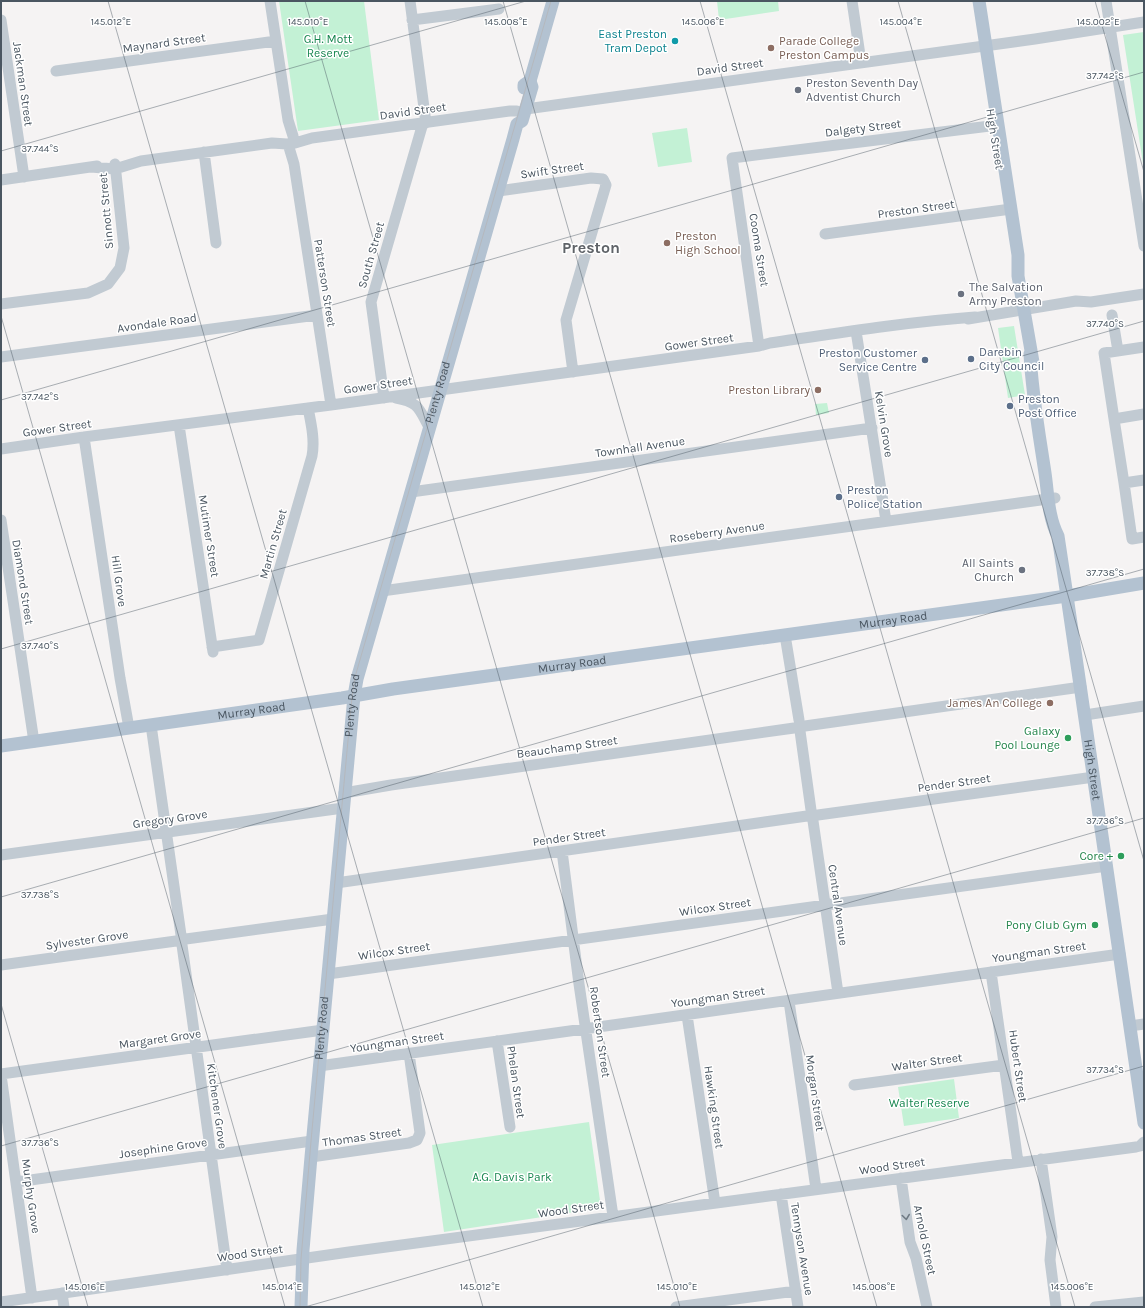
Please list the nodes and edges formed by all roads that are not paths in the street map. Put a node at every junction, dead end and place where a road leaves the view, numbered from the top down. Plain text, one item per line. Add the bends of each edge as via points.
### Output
1 (270, 1) edge
2 (410, 1) edge
3 (553, 1) edge
4 (852, 1) edge
5 (974, 1) edge
6 (980, 1) edge
7 (1106, 1) edge
8 (499, 8) dead end
9 (1, 20) edge
10 (412, 20) junction
11 (1144, 22) edge
12 (1110, 27) junction
13 (276, 40) junction
14 (983, 45) junction
15 (861, 62) junction
16 (56, 71) dead end
17 (520, 115) junction
18 (424, 123) junction
19 (995, 125) junction
20 (291, 141) junction
21 (204, 152) junction
22 (732, 158) joint
23 (115, 166) junction
24 (24, 176) junction
25 (1, 180) edge
26 (498, 191) junction
27 (1008, 210) junction
28 (825, 234) dead end
29 (216, 243) dead end
30 (1144, 246) edge
31 (1144, 286) edge
32 (1144, 294) edge
33 (1076, 301) junction
34 (1, 304) edge
35 (1023, 310) junction
36 (317, 315) junction
37 (1112, 315) dead end
38 (856, 334) junction
39 (759, 346) junction
40 (1144, 347) edge
41 (1118, 351) junction
42 (1, 357) edge
43 (573, 372) junction
44 (440, 390) junction
45 (388, 397) junction
46 (331, 405) junction
47 (308, 408) junction
48 (1144, 414) edge
49 (1114, 419) junction
50 (179, 424) junction
51 (429, 427) junction
52 (872, 428) junction
53 (84, 436) junction
54 (1, 449) edge
55 (1144, 480) edge
56 (1124, 483) junction
57 (411, 492) junction
58 (1052, 498) junction
59 (1, 520) edge
60 (886, 521) junction
61 (1144, 537) edge
62 (1144, 584) edge
63 (382, 591) junction
64 (1068, 596) junction
65 (785, 635) junction
66 (213, 649) joint
67 (1081, 687) junction
68 (354, 696) junction
69 (1144, 706) edge
70 (1085, 715) junction
71 (151, 725) junction
72 (799, 726) junction
73 (128, 728) junction
74 (34, 742) junction
75 (1, 746) edge
76 (1094, 777) junction
77 (344, 793) junction
78 (343, 808) junction
79 (812, 815) junction
80 (166, 832) junction
81 (562, 851) junction
82 (1, 856) edge
83 (1107, 866) junction
84 (336, 883) junction
85 (825, 905) junction
86 (333, 919) junction
87 (181, 940) junction
88 (574, 940) junction
89 (1120, 954) junction
90 (1, 965) edge
91 (991, 972) junction
92 (328, 974) junction
93 (838, 993) junction
94 (788, 1001) junction
95 (687, 1015) junction
96 (1144, 1024) edge
97 (1130, 1026) junction
98 (586, 1029) junction
99 (322, 1030) junction
100 (497, 1041) junction
101 (196, 1048) junction
102 (409, 1053) junction
103 (1004, 1065) junction
104 (319, 1066) junction
105 (1, 1075) edge
106 (854, 1085) dead end
107 (1144, 1123) edge
108 (510, 1127) dead end
109 (312, 1141) junction
110 (1144, 1142) edge
111 (211, 1155) junction
112 (311, 1157) junction
113 (1041, 1159) junction
114 (1018, 1162) junction
115 (901, 1178) junction
116 (16, 1182) junction
117 (816, 1189) junction
118 (781, 1194) junction
119 (715, 1203) junction
120 (613, 1216) junction
121 (303, 1258) junction
122 (227, 1270) junction
123 (796, 1291) junction
124 (62, 1293) junction
125 (32, 1298) junction
126 (1, 1302) edge
127 (1144, 1302) edge
128 (64, 1307) edge
129 (301, 1307) edge
130 (676, 1307) edge
131 (798, 1307) edge
132 (927, 1307) edge
133 (1056, 1307) edge
134 (1094, 1307) edge

1 - 13 street, Patterson Street
2 - 10 street, South Street
3 - 17 main road, Plenty Road via 530,81 532,87
4 - 15 street
5 - 14 main road, High Street
6 - 14 main road, High Street
7 - 12 street
8 - 10 street
9 - 24 street, Jackman Street
10 - 18 street, South Street
11 - 12 street, David Street
12 - 14 street, David Street
12 - 30 street
13 - 16 street, Maynard Street
13 - 20 street, Patterson Street
14 - 15 street, David Street
14 - 19 main road, High Street
15 - 17 street, David Street
17 - 18 street, David Street via 510,111
17 - 26 main road, Plenty Road
18 - 20 street, David Street
18 - 45 street, South Street via 371,302
19 - 22 street, Dalgety Street
19 - 27 main road, High Street
20 - 21 street, David Street
20 - 36 street, Patterson Street
21 - 23 street, David Street via 125,161
21 - 29 street
22 - 39 street, Cooma Street
23 - 24 street, David Street via 106,164
23 - 34 street, Sinnott Street via 124,248 120,268 108,284 88,293
24 - 25 street, David Street
26 - 43 street, Swift Street via 591,178 603,179 606,185 566,320
26 - 44 main road, Plenty Road
27 - 28 street, Preston Street
27 - 35 main road, High Street via 1018,254
31 - 33 street via 1089,295
32 - 33 street via 1091,302
33 - 35 street, Gower Street
35 - 38 street, Gower Street via 944,319
35 - 58 main road, High Street via 1030,354 1031,382
36 - 42 street, Avondale Road
36 - 46 street, Patterson Street
37 - 41 street
38 - 39 street, Gower Street via 772,347
38 - 52 street, Kelvin Grove
39 - 43 street, Gower Street
40 - 41 street
41 - 49 street via 1104,353
43 - 44 street, Gower Street
44 - 45 street, Gower Street
44 - 51 main road, Plenty Road
45 - 46 street, Gower Street
45 - 51 street via 405,399 415,404
46 - 47 street, Gower Street
47 - 50 street, Gower Street
47 - 66 street, Martin Street via 313,439 312,456 259,640
48 - 49 street
49 - 56 street
50 - 53 street, Gower Street
50 - 66 street, Mutimer Street
51 - 57 main road, Plenty Road
52 - 57 street, Townhall Avenue
52 - 60 street, Kelvin Grove
53 - 54 street, Gower Street
53 - 73 street, Hill Grove
55 - 56 street
56 - 61 street via 1132,539
57 - 63 main road, Plenty Road
58 - 60 street, Roseberry Avenue
58 - 64 main road, High Street via 1053,527 1058,536
59 - 74 street, Diamond Street
60 - 63 street, Roseberry Avenue
62 - 64 main road, Murray Road
63 - 68 main road, Plenty Road
64 - 65 main road, Murray Road
64 - 67 main road, High Street
65 - 68 main road, Murray Road
65 - 72 street, Central Avenue
67 - 70 main road, High Street
67 - 72 street, Beauchamp Street
68 - 71 main road, Murray Road
68 - 77 main road, Plenty Road
69 - 70 street
70 - 76 main road, High Street
71 - 73 main road, Murray Road
71 - 80 street, Kitchener Grove
72 - 77 street, Beauchamp Street
72 - 79 street, Central Avenue
73 - 74 main road, Murray Road
74 - 75 main road, Murray Road
76 - 79 street, Pender Street
76 - 83 main road, High Street
77 - 78 main road, Plenty Road
78 - 80 street, Gregory Grove
78 - 84 main road, Plenty Road
79 - 81 street, Pender Street
79 - 85 street, Central Avenue
80 - 82 street, Gregory Grove
80 - 87 street, Kitchener Grove
81 - 84 street, Pender Street
81 - 88 street, Robertson Street
83 - 85 street, Wilcox Street
83 - 89 main road, High Street
84 - 86 main road, Plenty Road
85 - 88 street, Wilcox Street
85 - 93 street, Central Avenue
86 - 87 street, Sylvester Grove
86 - 92 main road, Plenty Road
87 - 90 street, Sylvester Grove
87 - 101 street, Kitchener Grove
88 - 92 street, Wilcox Street
88 - 98 street, Robertson Street
89 - 91 street, Youngman Street
89 - 97 main road, High Street
91 - 93 street, Youngman Street
91 - 103 street, Hubert Street
92 - 99 main road, Plenty Road
93 - 94 street, Youngman Street
94 - 95 street, Youngman Street
94 - 117 street, Morgan Street
95 - 98 street, Youngman Street
95 - 119 street, Hawking Street
96 - 97 street
97 - 107 main road, High Street
98 - 100 street, Youngman Street
98 - 120 street, Robertson Street
99 - 101 street, Margaret Grove
99 - 104 main road, Plenty Road
100 - 102 street, Youngman Street
100 - 108 street, Phelan Street
101 - 105 street, Margaret Grove
101 - 111 street, Kitchener Grove
102 - 104 street, Youngman Street
102 - 112 street, Thomas Street via 420,1133 417,1140
103 - 106 street, Walter Street
103 - 114 street, Hubert Street
104 - 109 main road, Plenty Road
105 - 116 street, Murphy Grove
109 - 111 street, Josephine Grove
109 - 112 main road, Plenty Road
110 - 113 street, Wood Street via 1136,1147
111 - 116 street, Josephine Grove
111 - 122 street, Kitchener Grove
112 - 121 main road, Plenty Road
113 - 114 street, Wood Street
113 - 133 street via 1052,1237 1050,1260
114 - 115 street, Wood Street
115 - 117 street, Wood Street
115 -> 132 street, Arnold Street via 910,1242
116 - 125 street, Murphy Grove
117 - 118 street, Wood Street
118 - 119 street, Wood Street
118 - 123 street, Tennyson Avenue
119 - 120 street, Wood Street
120 - 121 street, Wood Street
121 - 122 street, Wood Street
121 - 129 main road, Plenty Road
122 - 124 street, Wood Street
123 - 130 street
123 - 131 street, Tennyson Avenue
124 - 125 street, Wood Street
124 - 128 street
125 - 126 street, Wood Street
127 - 134 street

